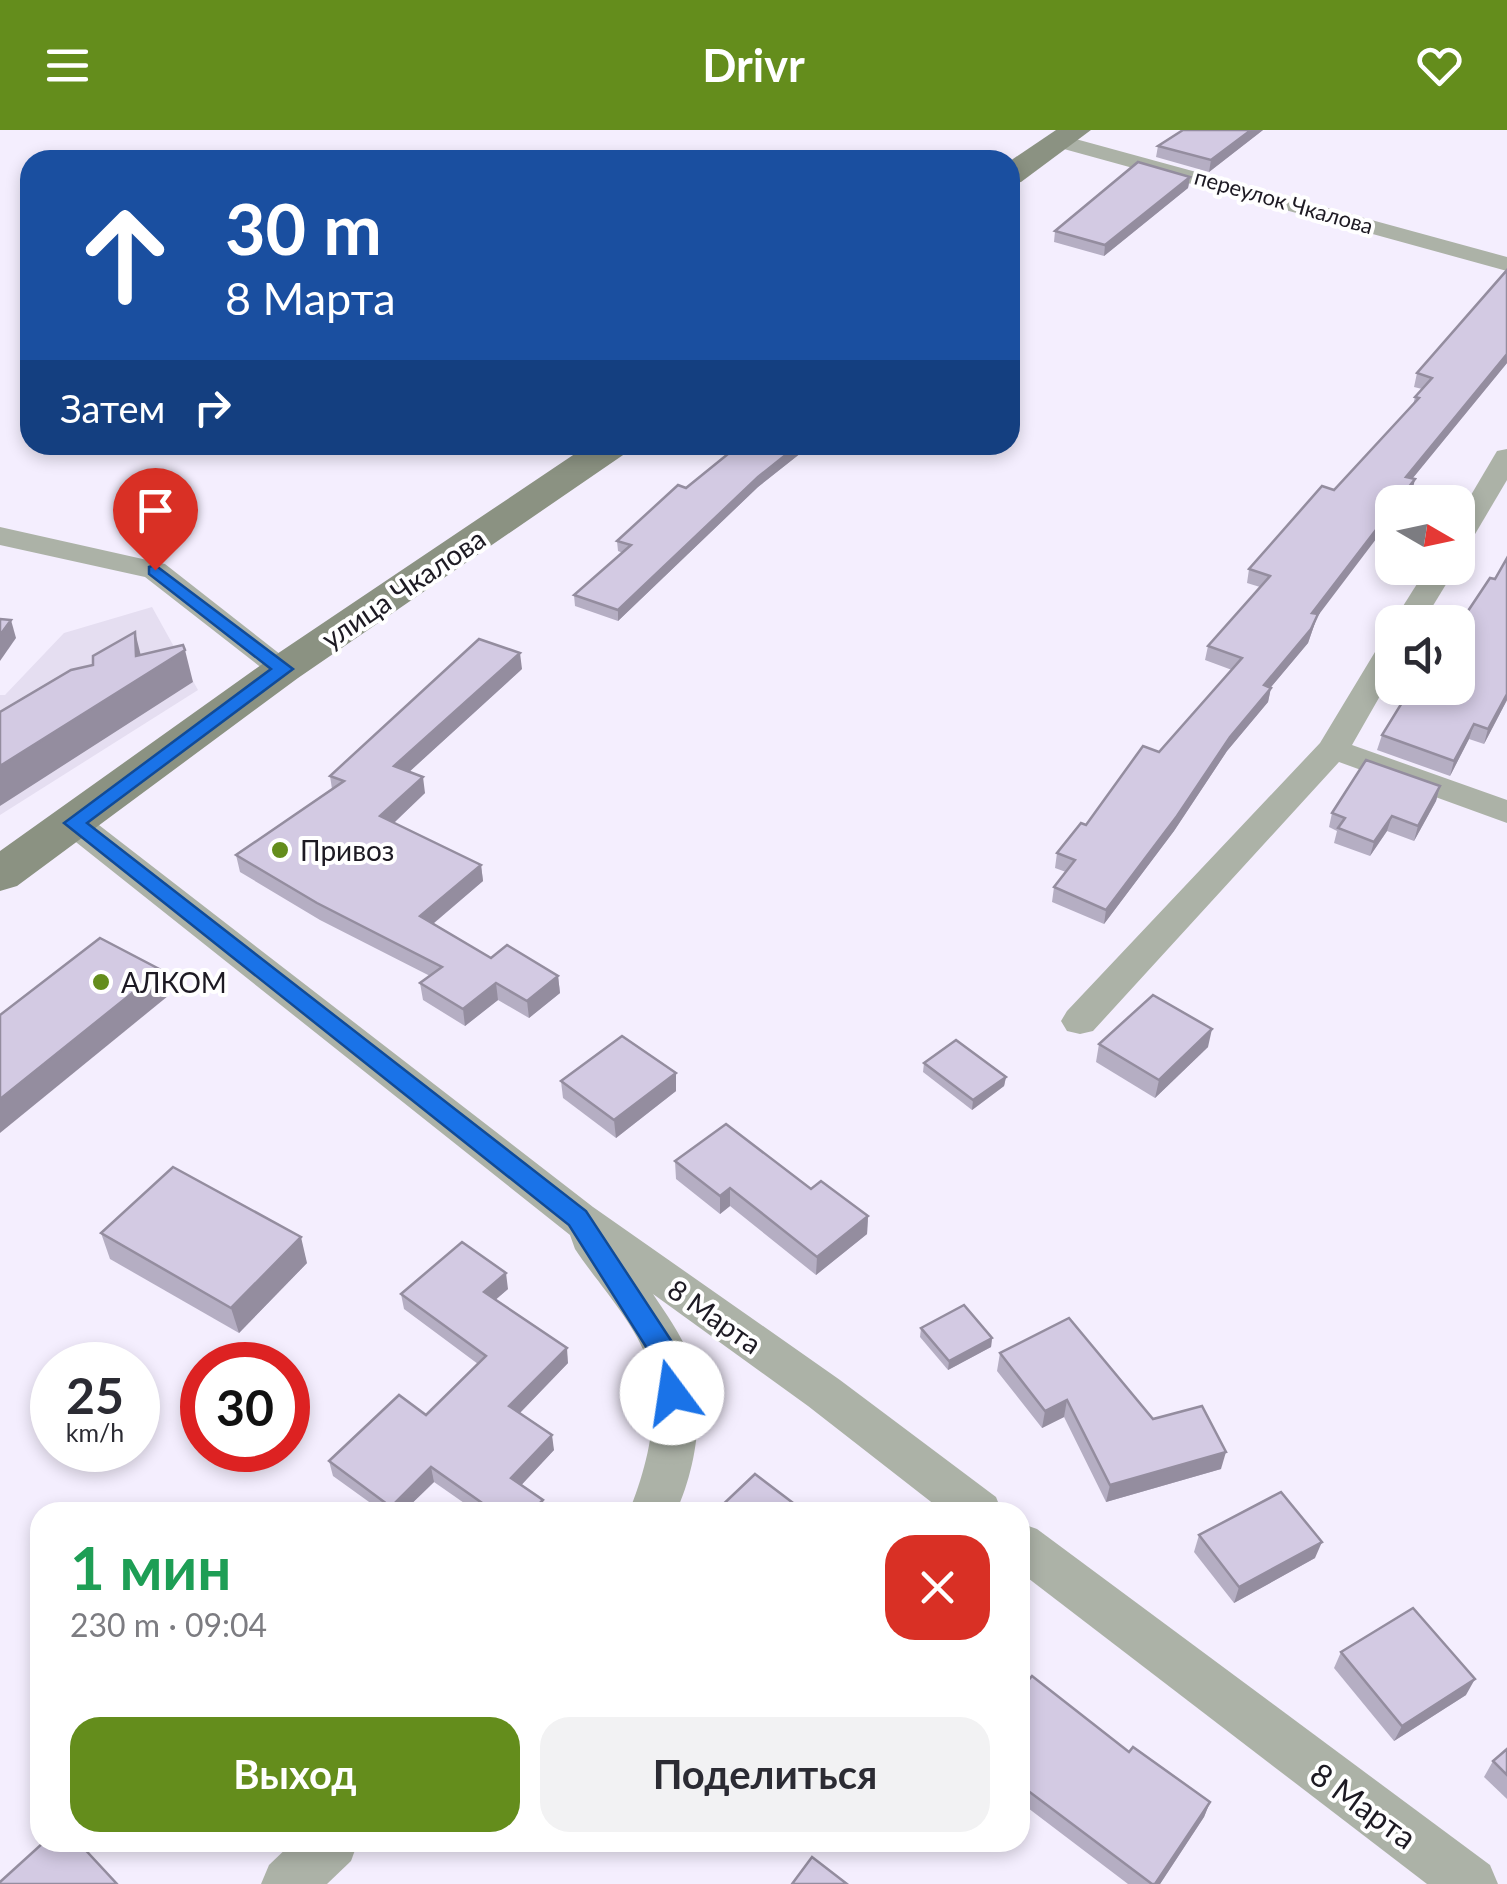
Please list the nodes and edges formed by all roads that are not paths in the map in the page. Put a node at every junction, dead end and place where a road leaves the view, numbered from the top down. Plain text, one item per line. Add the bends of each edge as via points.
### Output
1 (1069, 135) edge
2 (1020, 169) edge
3 (1507, 264) edge
4 (598, 455) edge
5 (1507, 456) edge
6 (1475, 511) edge
7 (0, 536) edge
8 (284, 669) junction
9 (1375, 678) edge
10 (1333, 749) junction
11 (1507, 812) edge
12 (74, 823) junction
13 (0, 874) edge
14 (1080, 1021) dead end
15 (578, 1218) junction
16 (659, 1502) edge
17 (967, 1502) edge
18 (1030, 1552) edge
19 (322, 1852) edge
20 (288, 1884) edge
21 (1471, 1884) edge

1 - 2 street
1 - 3 street, переулок Чкалова
4 - 8 street, улица Чкалова
5 - 6 street
7 - 8 street via 155,570
8 - 12 street, улица Чкалова
9 - 10 street
10 - 11 street
10 - 14 street
12 - 13 street, улица Чкалова
12 - 15 street, 8 Марта
15 - 16 street via 668,1359 674,1426
15 - 17 street, 8 Марта
18 - 21 street, 8 Марта
19 - 20 street

